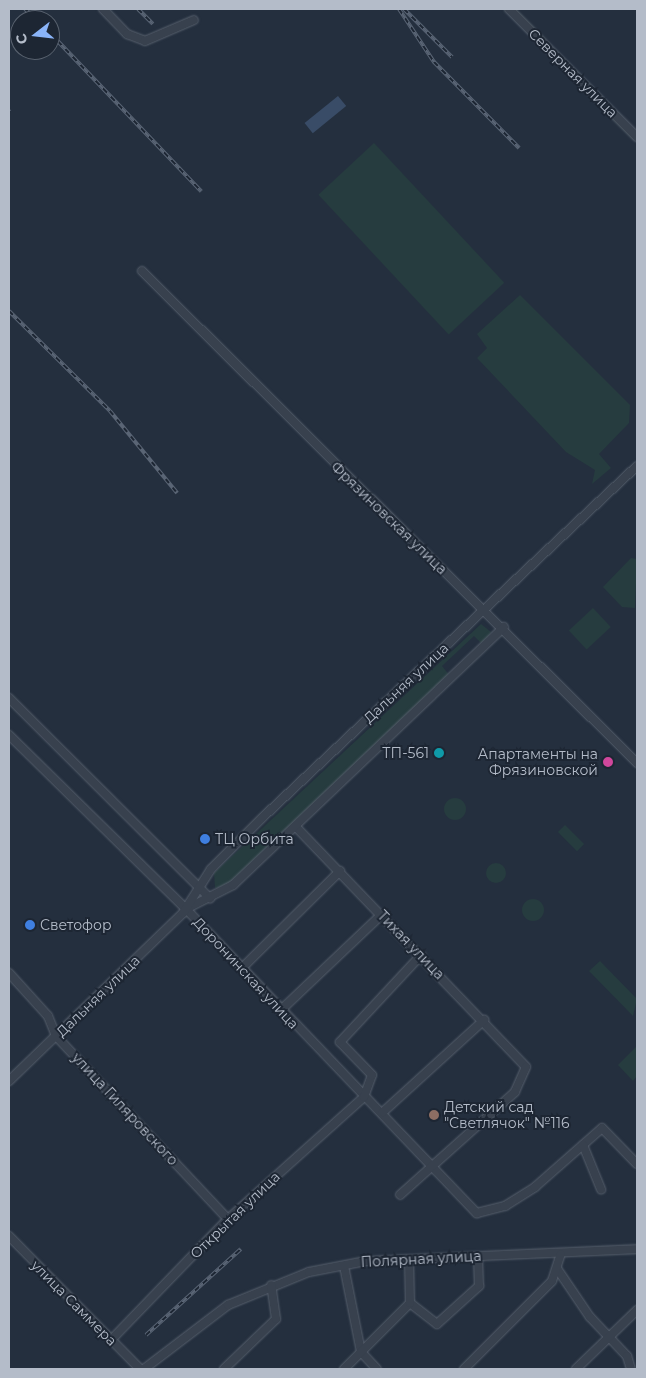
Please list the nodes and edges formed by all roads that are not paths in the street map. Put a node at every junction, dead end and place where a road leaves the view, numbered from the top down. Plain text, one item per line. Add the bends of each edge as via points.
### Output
1 (103, 9) edge
2 (509, 9) edge
3 (194, 20) dead end
4 (637, 137) edge
5 (142, 272) dead end
6 (637, 466) edge
7 (485, 610) junction
8 (504, 627) junction
9 (9, 698) edge
10 (9, 735) edge
11 (637, 763) edge
12 (296, 826) junction
13 (340, 871) junction
14 (199, 887) junction
15 (210, 898) junction
16 (186, 909) junction
17 (381, 914) junction
18 (421, 955) junction
19 (242, 968) junction
20 (9, 973) edge
21 (281, 1010) junction
22 (484, 1020) junction
23 (56, 1036) junction
24 (9, 1080) edge
25 (364, 1096) junction
26 (383, 1112) junction
27 (583, 1145) junction
28 (637, 1164) edge
29 (433, 1166) junction
30 (602, 1189) dead end
31 (400, 1195) dead end
32 (228, 1219) junction
33 (9, 1236) edge
34 (637, 1249) edge
35 (561, 1254) junction
36 (478, 1256) junction
37 (409, 1258) junction
38 (344, 1266) junction
39 (558, 1270) junction
40 (271, 1285) junction
41 (410, 1304) junction
42 (637, 1310) edge
43 (608, 1337) junction
44 (111, 1340) junction
45 (361, 1352) junction
46 (142, 1369) edge
47 (224, 1369) edge
48 (344, 1369) edge
49 (377, 1369) edge
50 (464, 1369) edge
51 (576, 1369) edge
52 (631, 1369) edge

1 - 3 street via 127,34 145,41
2 - 4 street, Северная улица
5 - 7 street, Фрязиновская улица via 322,454
6 - 7 street, Дальняя улица
7 - 8 street, Фрязиновская улица
7 - 14 street, Дальняя улица via 262,818
8 - 11 street, Фрязиновская улица
8 - 12 street, Дальняя улица
9 - 14 street
10 - 16 street, Доронинская улица
12 - 13 street, Тихая улица
12 - 15 street, Дальняя улица via 233,885
13 - 17 street, Тихая улица
13 - 19 street
14 - 15 street
14 - 16 street, Дальняя улица
15 - 16 street, Дальняя улица
16 - 19 street, Доронинская улица
16 - 23 street, Дальняя улица
17 - 18 street, Тихая улица
17 - 21 street
18 - 22 street, Тихая улица
18 - 25 street via 340,1042 372,1075
19 - 21 street, Доронинская улица
20 - 23 street, улица Гиляровского via 48,1016
21 - 25 street, Доронинская улица
22 - 26 street
22 - 29 street, Тихая улица via 524,1064 524,1080 515,1092
23 - 24 street, Дальняя улица
23 - 32 street, улица Гиляровского
25 - 26 street, Доронинская улица
25 - 32 street, Открытая улица
26 - 29 street, Доронинская улица
27 - 28 street via 602,1128
27 - 29 street, Доронинская улица via 535,1186 504,1206 479,1214
27 - 30 street
29 - 31 street
32 - 44 street, Открытая улица
33 - 44 street, улица Саммера
34 - 35 street, Полярная улица
35 - 36 street, Полярная улица
35 - 39 street
36 - 37 street, Полярная улица
36 - 41 street via 479,1286 437,1324
37 - 38 street, Полярная улица
37 - 41 street
38 - 40 street, Полярная улица
38 - 45 street
39 - 43 street
39 - 50 street
40 - 46 street, Полярная улица via 228,1305
40 - 47 street via 276,1319
41 - 45 street
42 - 43 street
43 - 51 street
43 - 52 street via 627,1356
44 - 46 street, улица Саммера
45 - 48 street
45 - 49 street

